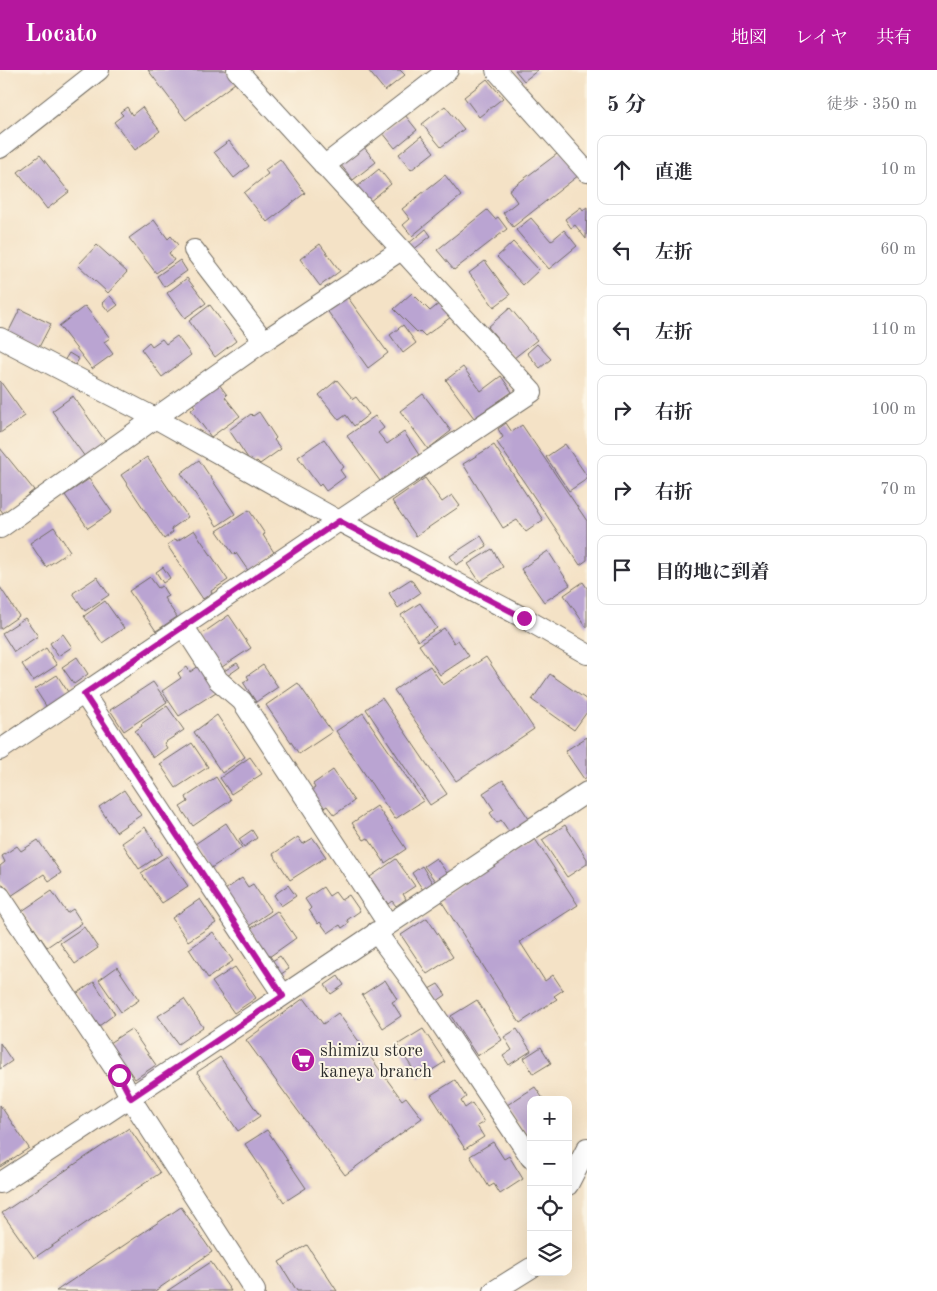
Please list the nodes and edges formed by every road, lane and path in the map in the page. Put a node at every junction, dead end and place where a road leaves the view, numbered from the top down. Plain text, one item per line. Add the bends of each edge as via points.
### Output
1 (99, 70) edge
2 (237, 70) edge
3 (448, 70) edge
4 (496, 70) edge
5 (0, 148) edge
6 (324, 166) junction
7 (587, 172) edge
8 (194, 250) dead end
9 (401, 250) junction
10 (0, 338) edge
11 (264, 341) junction
12 (155, 418) junction
13 (339, 521) junction
14 (0, 528) edge
15 (184, 626) junction
16 (587, 654) edge
17 (84, 694) junction
18 (0, 750) edge
19 (587, 792) edge
20 (0, 896) edge
21 (382, 928) junction
22 (283, 996) junction
23 (131, 1098) junction
24 (587, 1148) edge
25 (527, 1152) edge
26 (583, 1168) edge
27 (572, 1180) edge
28 (0, 1184) edge
29 (527, 1271) edge
30 (528, 1276) edge
31 (255, 1291) edge
32 (494, 1291) edge
33 (521, 1291) edge

1 - 5 street
2 - 6 street
3 - 6 street
4 - 7 street
6 - 9 street
8 - 11 street
9 - 11 street
9 - 13 street via 532,392
10 - 12 street
11 - 12 street
12 - 13 street
12 - 14 street
13 - 15 street
13 - 16 street
15 - 17 street
15 - 21 street via 218,680 242,701
17 - 18 street
17 - 22 street
19 - 21 street
20 - 23 street
21 - 22 street
21 - 25 street via 414,984
22 - 23 street
23 - 28 street
23 - 31 street
24 - 26 street
26 - 27 street
29 - 32 street
30 - 33 street

